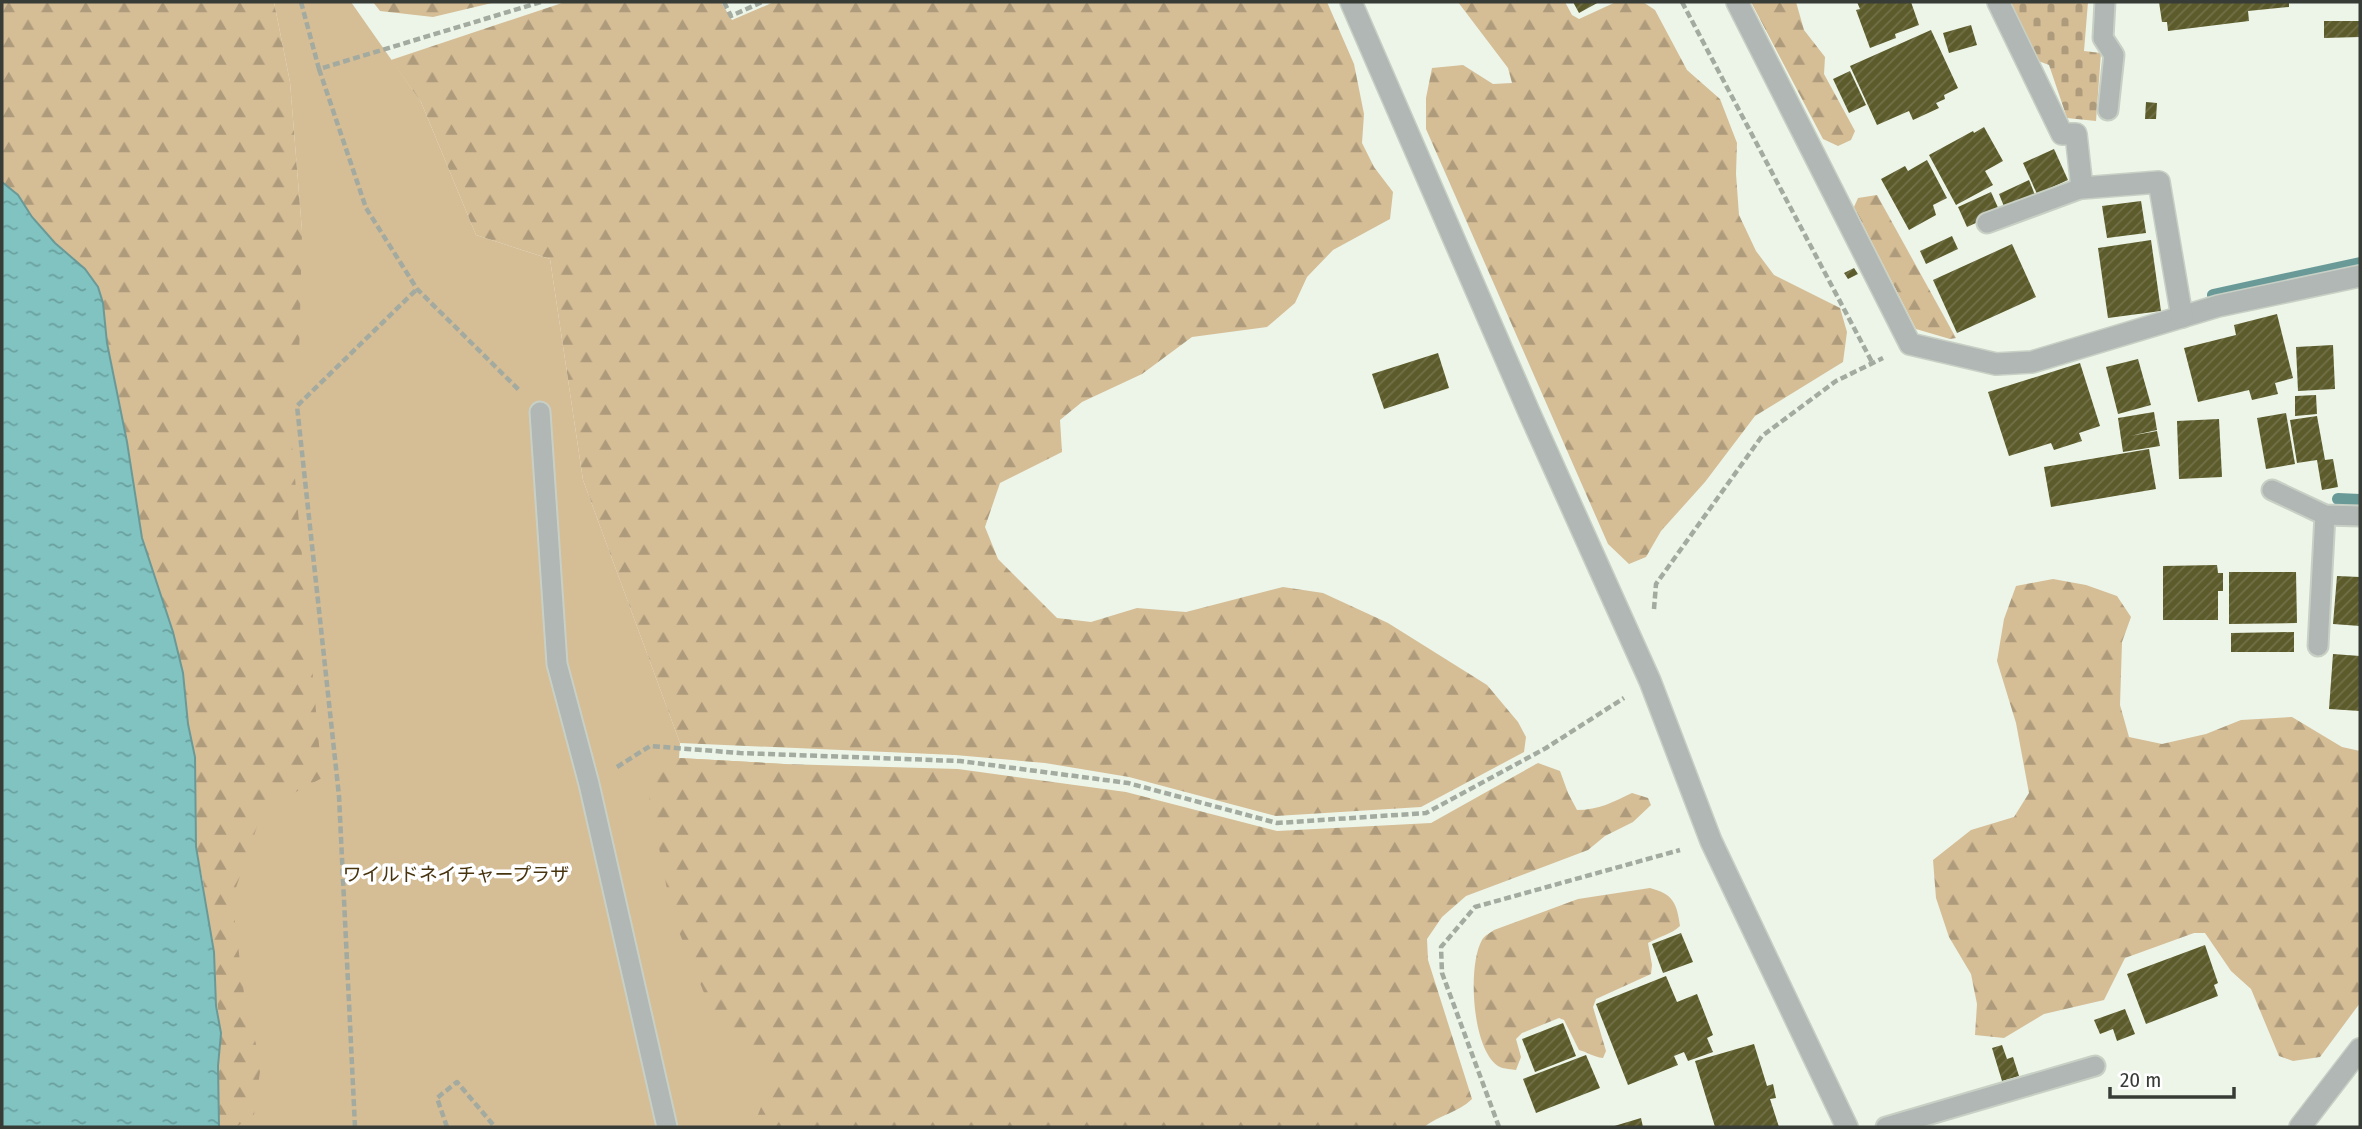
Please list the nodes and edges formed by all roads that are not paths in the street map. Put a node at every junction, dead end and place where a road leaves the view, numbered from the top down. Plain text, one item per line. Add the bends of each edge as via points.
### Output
1 (1351, 2) edge
2 (1737, 2) edge
3 (1998, 2) edge
4 (2105, 2) edge
5 (2108, 110) dead end
6 (2082, 188) junction
7 (1987, 223) dead end
8 (2360, 275) edge
9 (2182, 317) junction
10 (540, 412) road end
11 (2272, 490) dead end
12 (2325, 515) junction
13 (2360, 516) edge
14 (2318, 646) dead end
15 (2360, 1049) edge
16 (2095, 1066) dead end
17 (667, 1127) edge
18 (1846, 1127) edge
19 (1886, 1127) edge
20 (2300, 1127) edge

1 - 18 street via 1650,681 1711,841
2 - 9 street via 1910,344 1996,364 2032,362
3 - 6 street via 2062,134 2076,134
4 - 5 lane via 2103,38 2114,55
6 - 7 lane
6 - 9 street via 2160,182
8 - 9 street
10 - 17 lane via 557,664
11 - 12 lane
12 - 13 lane
12 - 14 lane
15 - 20 street
16 - 19 lane

